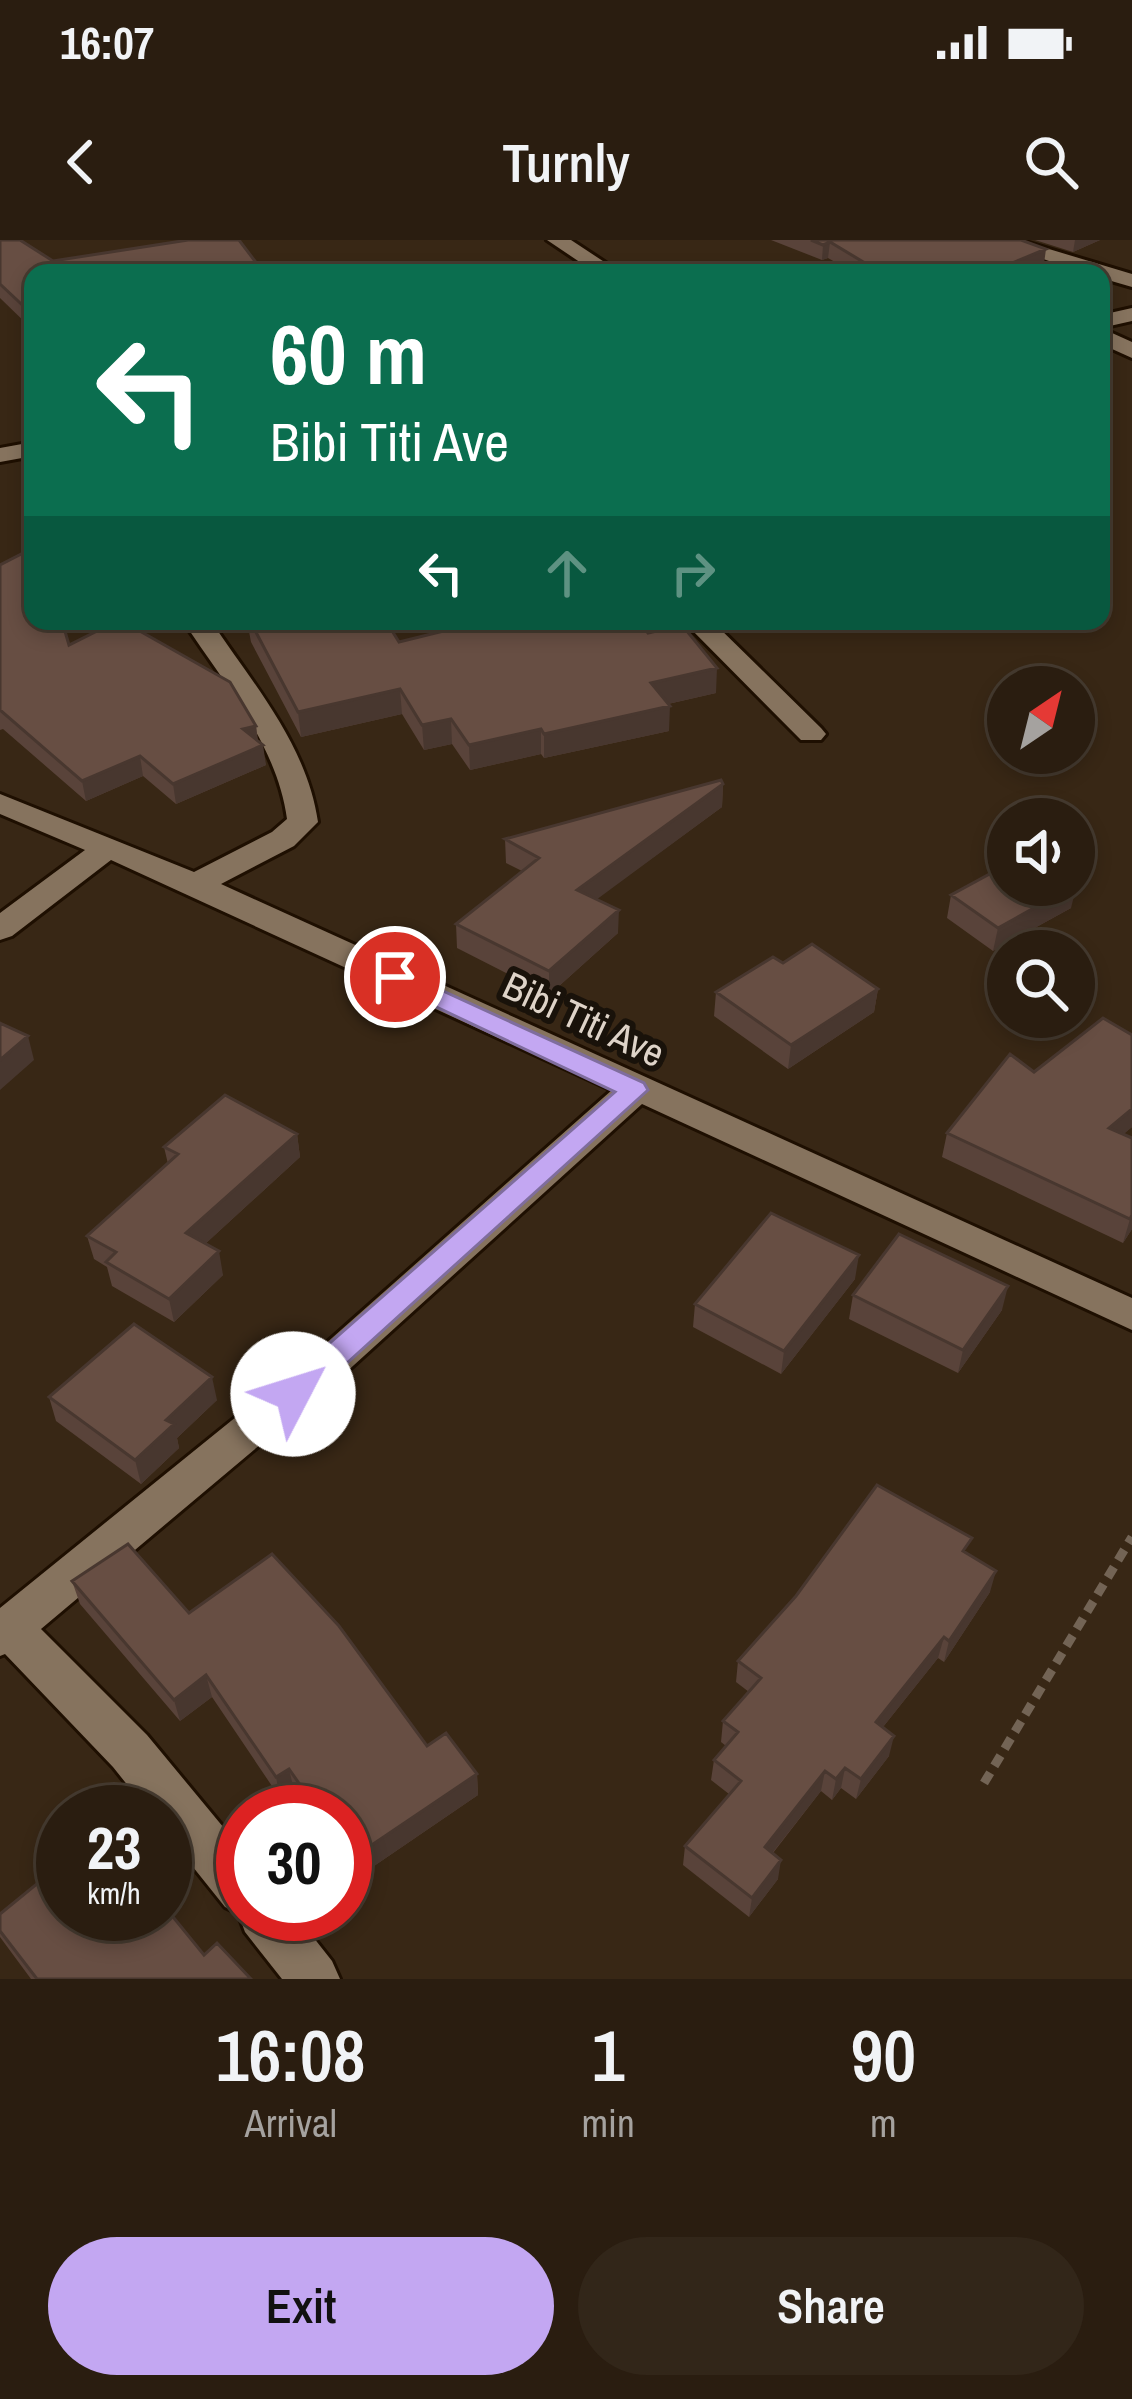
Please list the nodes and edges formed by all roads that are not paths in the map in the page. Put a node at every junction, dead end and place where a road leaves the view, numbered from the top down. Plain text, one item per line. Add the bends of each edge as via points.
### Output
1 (557, 240) edge
2 (998, 240) edge
3 (596, 264) edge
4 (1078, 264) edge
5 (203, 630) edge
6 (706, 630) edge
7 (811, 734) dead end
8 (0, 803) edge
9 (107, 848) junction
10 (195, 884) junction
11 (0, 929) edge
12 (635, 1090) junction
13 (1132, 1315) edge
14 (5, 1632) edge
15 (216, 1856) edge
16 (284, 1941) edge
17 (314, 1979) edge

1 - 3 street
2 - 4 street
5 - 10 street via 281,756 302,798 303,821
6 - 7 street
8 - 9 street, Bibi Titi Ave
9 - 10 street, Bibi Titi Ave
9 - 11 street
10 - 12 street, Bibi Titi Ave
12 - 13 street, Bibi Titi Ave
12 - 14 street via 329,1364
14 - 15 street via 130,1751
16 - 17 street

